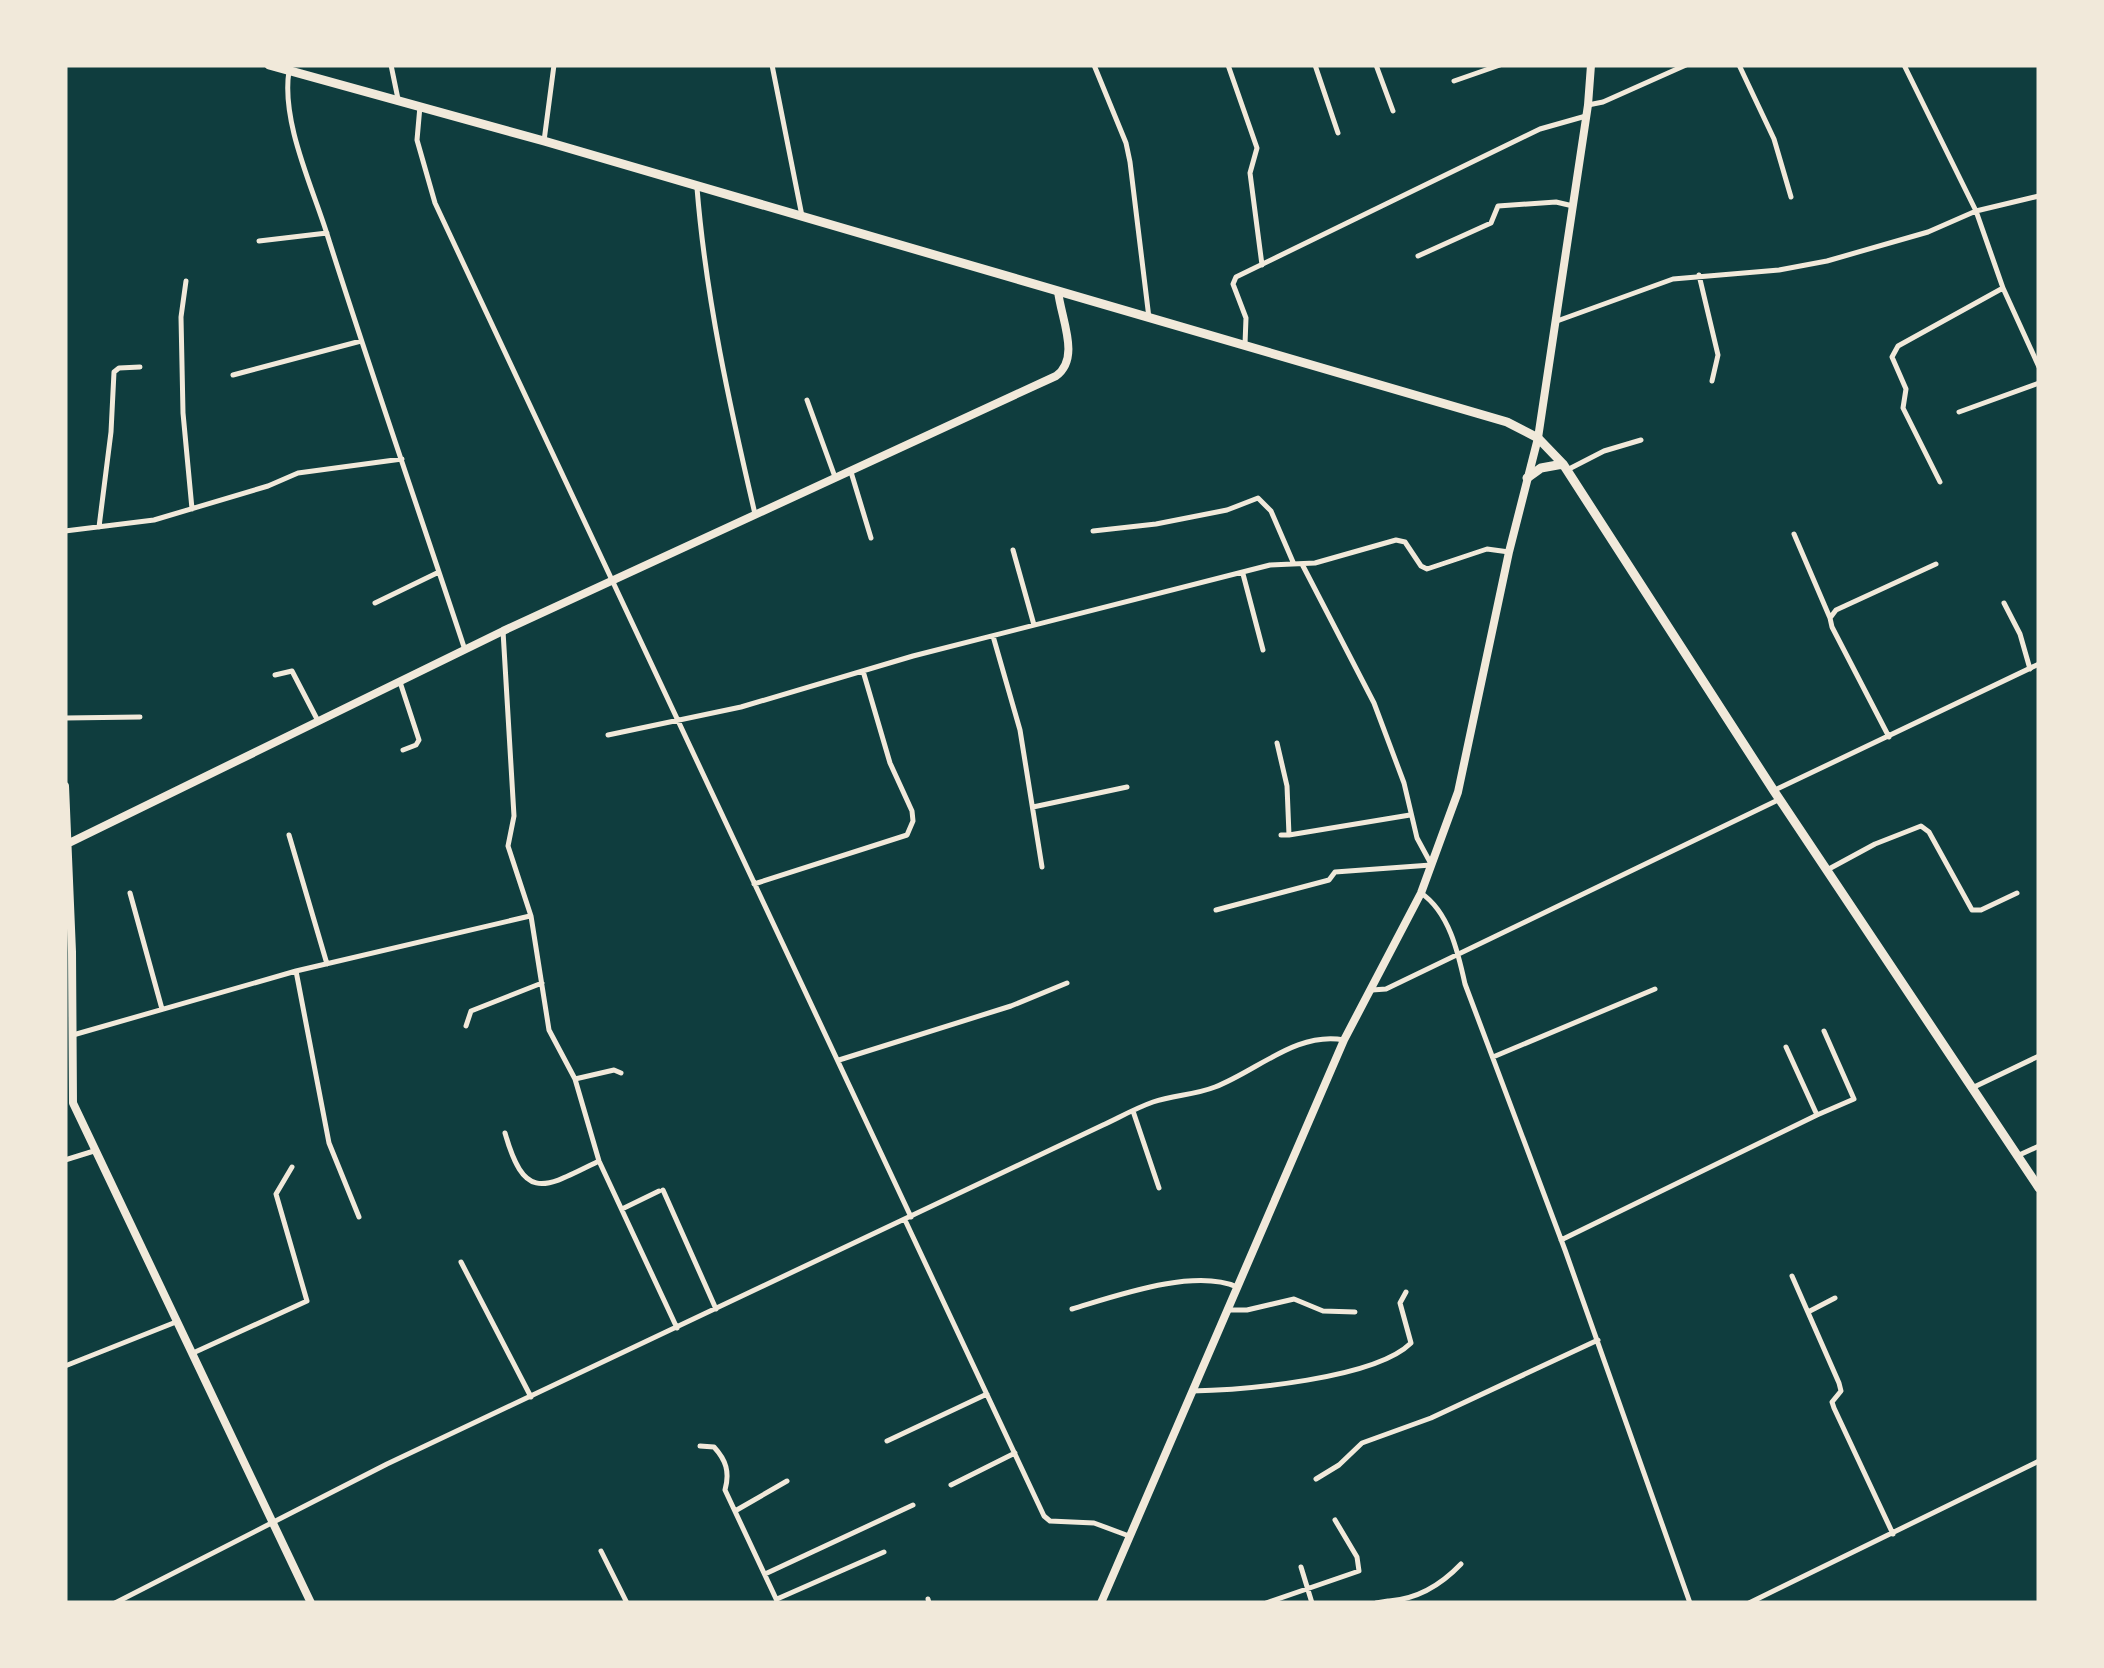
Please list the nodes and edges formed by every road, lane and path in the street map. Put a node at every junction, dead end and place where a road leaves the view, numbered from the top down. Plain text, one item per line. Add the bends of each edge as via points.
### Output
1 (269, 65) edge
2 (391, 65) edge
3 (554, 65) edge
4 (772, 65) edge
5 (1094, 65) edge
6 (1228, 65) edge
7 (1315, 65) edge
8 (1376, 65) edge
9 (1500, 65) edge
10 (1591, 65) edge
11 (1686, 65) edge
12 (1738, 65) edge
13 (1904, 65) edge
14 (289, 70) junction
15 (1454, 81) dead end
16 (398, 100) junction
17 (1588, 105) junction
18 (420, 106) junction
19 (1393, 111) dead end
20 (1586, 116) junction
21 (1338, 132) dead end
22 (544, 142) junction
23 (697, 187) junction
24 (2039, 196) edge
25 (1792, 197) dead end
26 (1573, 206) junction
27 (1976, 210) junction
28 (802, 216) junction
29 (326, 233) junction
30 (259, 242) dead end
31 (1418, 256) dead end
32 (1262, 265) junction
33 (1699, 274) junction
34 (186, 281) dead end
35 (2003, 288) junction
36 (1058, 291) junction
37 (1148, 318) junction
38 (1557, 321) junction
39 (361, 341) junction
40 (1245, 345) junction
41 (2039, 367) edge
42 (140, 368) dead end
43 (232, 375) dead end
44 (1712, 381) dead end
45 (2039, 383) edge
46 (807, 400) dead end
47 (1959, 412) dead end
48 (1538, 438) junction
49 (1641, 440) dead end
50 (402, 459) junction
51 (1565, 467) junction
52 (850, 470) junction
53 (834, 477) junction
54 (1526, 478) junction
55 (1940, 482) dead end
56 (192, 509) junction
57 (755, 514) junction
58 (99, 527) junction
59 (65, 531) edge
60 (1094, 531) dead end
61 (1794, 534) dead end
62 (870, 538) dead end
63 (1013, 550) dead end
64 (1508, 552) junction
65 (1293, 562) junction
66 (1302, 564) junction
67 (1936, 564) dead end
68 (439, 572) junction
69 (1243, 574) junction
70 (611, 581) junction
71 (2004, 602) dead end
72 (375, 603) dead end
73 (1830, 618) junction
74 (1034, 626) junction
75 (502, 632) junction
76 (993, 636) junction
77 (465, 650) junction
78 (1263, 650) dead end
79 (2039, 664) edge
80 (2030, 668) junction
81 (863, 670) junction
82 (275, 675) dead end
83 (400, 682) junction
84 (140, 717) dead end
85 (65, 718) edge
86 (318, 722) junction
87 (678, 722) junction
88 (608, 735) dead end
89 (1889, 736) junction
90 (1278, 743) dead end
91 (403, 750) dead end
92 (65, 786) edge
93 (1126, 788) dead end
94 (1777, 795) junction
95 (1032, 806) junction
96 (1410, 816) junction
97 (289, 836) dead end
98 (67, 844) edge
99 (1431, 865) junction
100 (1042, 867) dead end
101 (1827, 870) junction
102 (754, 884) junction
103 (130, 893) dead end
104 (1421, 893) junction
105 (2016, 893) dead end
106 (1216, 910) dead end
107 (531, 916) junction
108 (1459, 954) junction
109 (327, 964) junction
110 (296, 972) junction
111 (542, 983) junction
112 (1067, 983) dead end
113 (1655, 989) dead end
114 (1369, 990) junction
115 (162, 1010) junction
116 (466, 1026) dead end
117 (1824, 1031) dead end
118 (73, 1035) junction
119 (1341, 1040) junction
120 (1786, 1047) dead end
121 (2039, 1056) edge
122 (1492, 1057) junction
123 (839, 1060) junction
124 (621, 1073) dead end
125 (575, 1080) junction
126 (1972, 1088) junction
127 (1133, 1111) junction
128 (1817, 1115) junction
129 (505, 1133) dead end
130 (2039, 1146) edge
131 (97, 1150) junction
132 (2018, 1156) junction
133 (65, 1160) edge
134 (600, 1161) junction
135 (292, 1167) dead end
136 (1159, 1188) dead end
137 (2039, 1188) edge
138 (622, 1208) junction
139 (359, 1216) dead end
140 (908, 1218) junction
141 (1561, 1240) junction
142 (461, 1262) dead end
143 (1792, 1276) dead end
144 (1237, 1287) junction
145 (1406, 1292) dead end
146 (1835, 1298) dead end
147 (716, 1309) junction
148 (1072, 1309) dead end
149 (1226, 1310) junction
150 (1356, 1312) dead end
151 (1808, 1312) junction
152 (179, 1321) junction
153 (677, 1328) junction
154 (1598, 1340) junction
155 (193, 1352) junction
156 (65, 1366) edge
157 (1192, 1391) junction
158 (987, 1394) junction
159 (531, 1396) junction
160 (888, 1441) dead end
161 (700, 1446) dead end
162 (1014, 1453) junction
163 (2039, 1461) edge
164 (1316, 1479) dead end
165 (787, 1480) dead end
166 (952, 1485) dead end
167 (912, 1505) dead end
168 (735, 1510) junction
169 (1336, 1520) dead end
170 (273, 1522) junction
171 (1893, 1534) junction
172 (1129, 1536) junction
173 (601, 1551) dead end
174 (884, 1552) dead end
175 (1461, 1564) dead end
176 (1300, 1567) dead end
177 (765, 1574) junction
178 (1308, 1589) junction
179 (778, 1601) edge
180 (1389, 1602) edge
181 (115, 1603) edge
182 (311, 1603) edge
183 (627, 1603) edge
184 (1101, 1603) edge
185 (1266, 1603) edge
186 (1312, 1603) edge
187 (1376, 1603) edge
188 (1690, 1603) edge
189 (1749, 1603) edge

1 - 14 highway
2 - 16 street
3 - 22 street
4 - 28 street
5 - 37 street via 1126,143
6 - 32 street via 1257,148 1250,173
7 - 21 street
8 - 19 street
9 - 15 street
10 - 17 street
11 - 17 street
12 - 25 street via 1777,147
13 - 27 street
14 - 16 highway
14 - 29 street via 286,100
16 - 18 highway
17 - 20 street
18 - 22 highway
18 - 70 street via 417,140 435,203
20 - 26 street
20 - 32 street via 1540,128
22 - 23 highway
23 - 28 highway
23 - 57 street via 728,404
24 - 27 street
26 - 31 street via 1498,206 1491,223
26 - 38 street
27 - 33 street via 1928,232 1828,260
27 - 35 street
28 - 36 highway
29 - 30 street
29 - 39 street
32 - 40 street via 1233,279 1246,318
33 - 38 street
33 - 44 street via 1718,356
34 - 56 street via 183,414
35 - 41 street
35 - 55 street via 1893,353 1906,389 1904,408
36 - 37 highway
36 - 52 street via 1070,354 1066,368
37 - 40 highway
38 - 48 street
39 - 43 street
39 - 50 street
40 - 48 highway via 1507,422
42 - 58 street via 114,372
45 - 47 street
46 - 53 street
48 - 51 highway
48 - 54 street
49 - 51 street
50 - 56 street via 298,473
50 - 68 street
51 - 54 highway via 1541,468
51 - 94 highway
52 - 53 street
52 - 62 street
53 - 57 street
54 - 64 street
56 - 58 street
57 - 70 street
58 - 59 street
60 - 65 street via 1219,512 1258,498 1271,511
61 - 73 street
63 - 74 street
64 - 66 street via 1488,549 1427,569 1396,540
64 - 99 street via 1458,792
65 - 66 street
65 - 69 street
66 - 96 street via 1374,703
67 - 73 street
68 - 72 street
68 - 77 street
69 - 74 street
69 - 78 street
70 - 75 street
70 - 87 street
71 - 80 street
73 - 89 street
74 - 76 street
75 - 77 street
75 - 107 street via 514,816 508,846
76 - 81 street
76 - 95 street via 1020,730
77 - 83 street
79 - 80 street
80 - 89 street
81 - 87 street
81 - 102 street via 890,763 912,811 907,835
82 - 86 street via 292,670
83 - 86 street
83 - 91 street via 419,740
84 - 85 street
86 - 98 street
87 - 88 street
87 - 102 street
89 - 94 street
90 - 96 street via 1288,786 1285,835
92 - 98 street
93 - 95 street
94 - 101 highway
94 - 108 street
95 - 100 street
96 - 99 street
97 - 109 street
98 - 118 street
99 - 104 street
99 - 106 street via 1335,872 1329,880
101 - 105 street via 1921,826 1972,910
101 - 126 highway
102 - 123 street
103 - 115 street
104 - 108 street via 1437,904
104 - 114 street
107 - 109 street
107 - 111 street
108 - 114 street via 1386,989
108 - 122 street
109 - 110 street
110 - 115 street
110 - 139 street via 330,1143
111 - 116 street via 471,1011
111 - 125 street via 549,1030
112 - 123 street
113 - 122 street
114 - 119 street
115 - 118 street
117 - 128 street via 1854,1099
118 - 131 street via 74,1103
119 - 127 street via 1326,1037 1217,1086
119 - 144 street
120 - 128 street
121 - 126 street
122 - 141 street
123 - 140 street
124 - 125 street
125 - 134 street
126 - 132 highway
127 - 136 street
127 - 140 street
128 - 141 street
129 - 134 street via 522,1176 542,1184
130 - 132 street
131 - 133 street
131 - 152 street
132 - 137 highway
134 - 138 street
135 - 155 street via 276,1194 307,1301
138 - 147 street via 662,1191
138 - 153 street
140 - 147 street
140 - 158 street
141 - 154 street
142 - 159 street
143 - 151 street
144 - 148 street via 1189,1282
144 - 149 street
145 - 157 street via 1400,1303 1411,1343 1394,1354 1290,1384
146 - 151 street
147 - 153 street
149 - 150 street via 1294,1299 1323,1311
149 - 157 street
151 - 171 street via 1839,1382 1834,1408
152 - 155 street
152 - 156 street
153 - 159 street
154 - 164 street via 1362,1444
154 - 188 street
155 - 170 street
157 - 172 street
158 - 160 street
158 - 162 street
159 - 170 street
161 - 168 street via 714,1447 722,1457
162 - 166 street
162 - 172 street via 1048,1520 1105,1525
163 - 171 street
165 - 168 street
167 - 177 street
168 - 177 street
169 - 178 street via 1360,1568
170 - 181 street
170 - 182 street
171 - 189 street
172 - 184 street
173 - 183 street
174 - 179 street
175 - 180 street via 1437,1586
176 - 178 street
177 - 179 street
178 - 185 street
178 - 186 street
180 - 187 street

